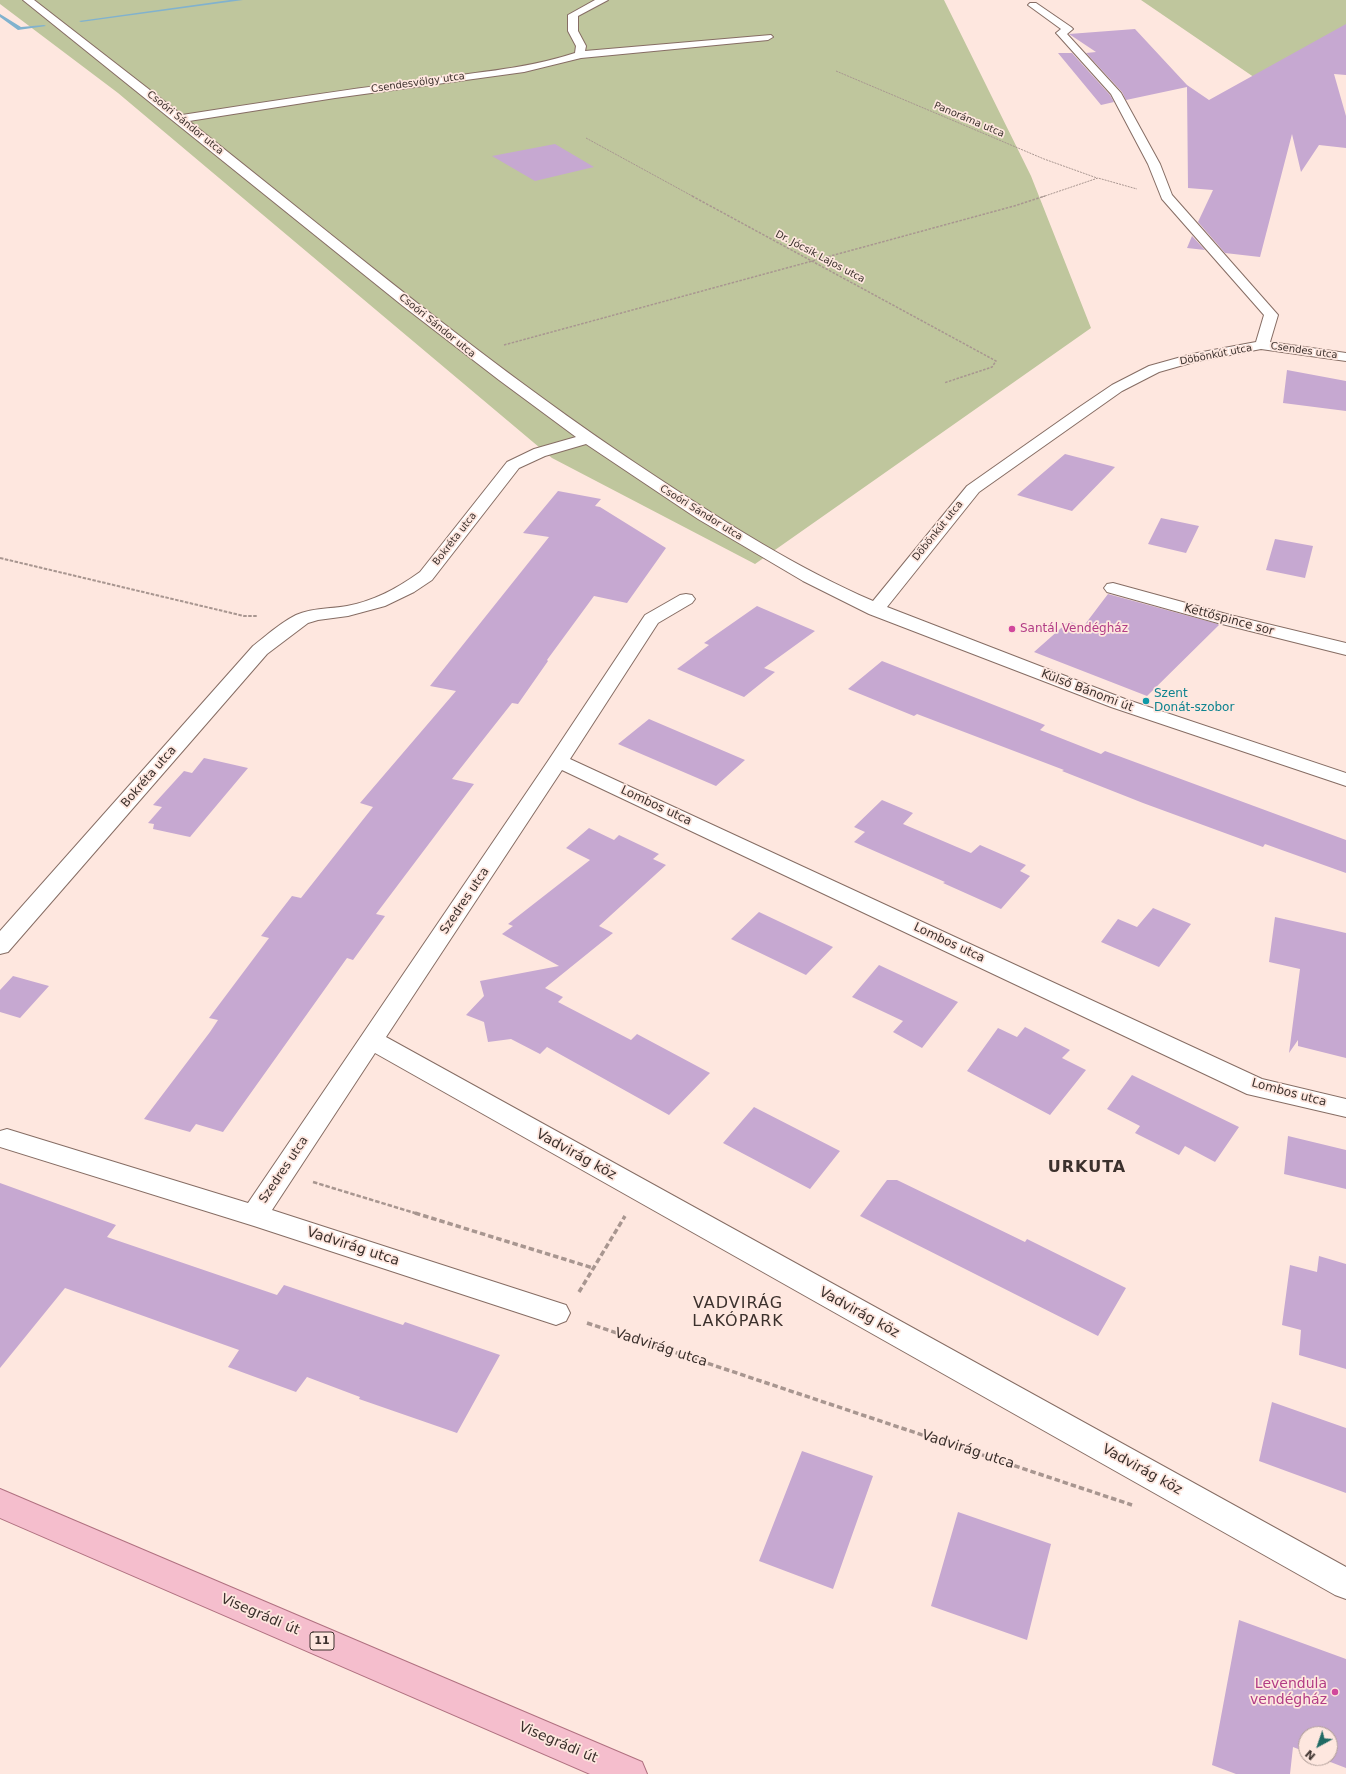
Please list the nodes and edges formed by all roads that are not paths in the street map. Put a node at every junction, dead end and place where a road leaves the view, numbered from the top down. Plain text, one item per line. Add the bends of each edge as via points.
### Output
1 (28, 0) edge
2 (603, 0) edge
3 (1033, 5) dead end
4 (768, 37) dead end
5 (580, 55) junction
6 (181, 119) junction
7 (1261, 345) junction
8 (1346, 357) edge
9 (588, 439) junction
10 (1113, 588) dead end
11 (686, 599) dead end
12 (875, 610) junction
13 (1346, 649) edge
14 (558, 761) junction
15 (1346, 780) edge
16 (0, 946) edge
17 (372, 1040) junction
18 (1346, 1108) edge
19 (7, 1139) dead end
20 (254, 1215) junction
21 (556, 1313) road end
22 (0, 1503) edge
23 (1346, 1584) edge
24 (630, 1774) edge

1 - 6 street, Csoóri Sándor utca
2 - 5 street via 573,15 573,31 581,46
3 - 7 street, Döbönkút utca via 1068,29 1060,33 1116,93 1154,164 1166,196 1271,315 1266,338
4 - 5 street, Csendesvölgy utca
5 - 6 street, Csendesvölgy utca via 561,62 531,67
6 - 9 street, Csoóri Sándor utca via 471,354
7 - 8 street, Csendes utca
7 - 12 street, Döbönkút utca via 1192,358 1154,369 1116,388 972,489
9 - 12 street, Csoóri Sándor utca via 629,468 748,542
9 - 16 street, Bokréta utca via 551,447 513,465 426,576 411,588 372,605 307,617 260,650
10 - 13 street, Kettőspince sor
11 - 14 street, Szedres utca via 650,619
12 - 15 street, Külső Bánomi út via 1116,702
14 - 17 street, Szedres utca
14 - 18 street, Lombos utca via 1256,1087
17 - 20 street, Szedres utca
17 - 23 street, Vadvirág köz
19 - 20 street, Vadvirág utca
20 - 21 street, Vadvirág utca
22 - 24 main road, Visegrádi út / 11

